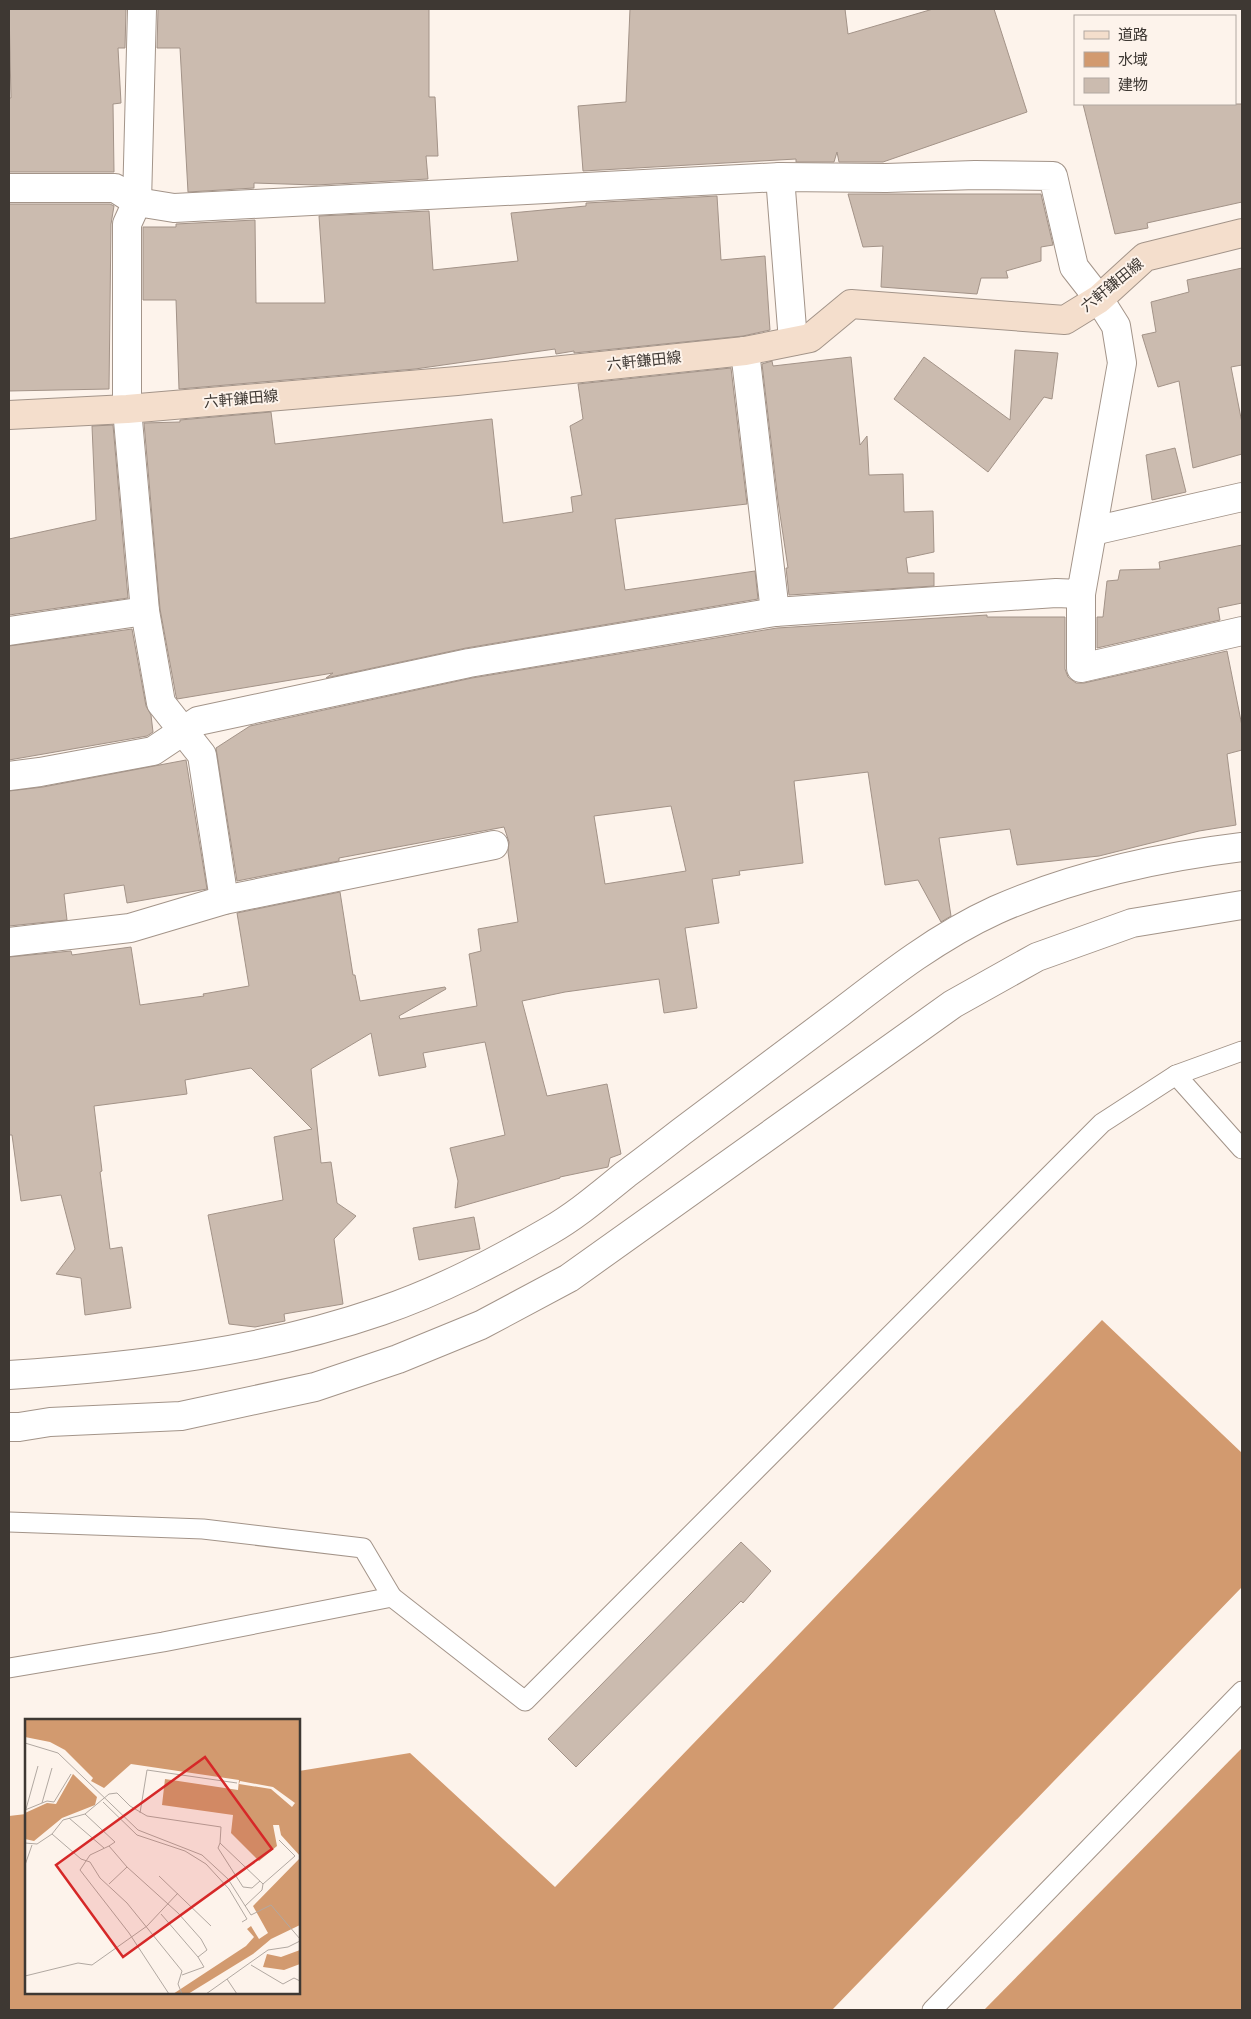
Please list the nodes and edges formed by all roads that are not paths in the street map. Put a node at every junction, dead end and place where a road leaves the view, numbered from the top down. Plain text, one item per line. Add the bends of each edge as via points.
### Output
1 (142, 9) edge
2 (780, 177) junction
3 (9, 188) edge
4 (137, 202) junction
5 (1242, 233) edge
6 (1099, 299) junction
7 (793, 341) junction
8 (745, 351) junction
9 (127, 409) junction
10 (9, 416) edge
11 (1242, 497) edge
12 (1093, 531) junction
13 (1081, 594) junction
14 (145, 611) junction
15 (775, 612) junction
16 (9, 631) edge
17 (1242, 631) edge
18 (183, 731) junction
19 (9, 776) edge
20 (494, 844) dead end
21 (1242, 847) edge
22 (224, 900) junction
23 (1242, 905) edge
24 (9, 942) edge
25 (1242, 1051) edge
26 (1176, 1075) junction
27 (1242, 1149) edge
28 (9, 1375) edge
29 (9, 1427) edge
30 (9, 1522) edge
31 (392, 1597) junction
32 (9, 1668) edge
33 (1242, 1691) edge
34 (932, 2010) edge

1 - 4 street
2 - 4 street via 174,208
2 - 6 street via 1053,176 1074,267
2 - 7 street
3 - 4 street via 115,188
4 - 9 street via 127,224
5 - 6 main road, 六軒鎌田線 via 1145,257
6 - 7 main road, 六軒鎌田線 via 1065,320 851,304 810,338
6 - 12 street via 1116,326 1122,363
7 - 8 main road, 六軒鎌田線
8 - 9 main road, 六軒鎌田線 via 457,381
8 - 15 street
9 - 10 main road, 六軒鎌田線
9 - 14 street
11 - 12 street
12 - 13 street
13 - 15 street
13 - 17 street via 1081,668
14 - 16 street
14 - 18 street via 161,703
15 - 18 street via 469,663 198,721
18 - 19 street via 153,751
18 - 22 street via 202,755
20 - 22 street
21 - 28 street via 1193,853 1066,884 994,911 944,938 886,978 578,1213 455,1281 383,1311 300,1336 173,1359
22 - 24 street via 130,928
23 - 29 street via 1132,923 1037,957 953,1004 569,1278 481,1325 398,1359 315,1387 181,1416
25 - 26 lane
26 - 27 lane
26 - 31 lane via 1102,1123 525,1701
30 - 31 lane via 203,1529 362,1548
31 - 32 lane
33 - 34 lane

